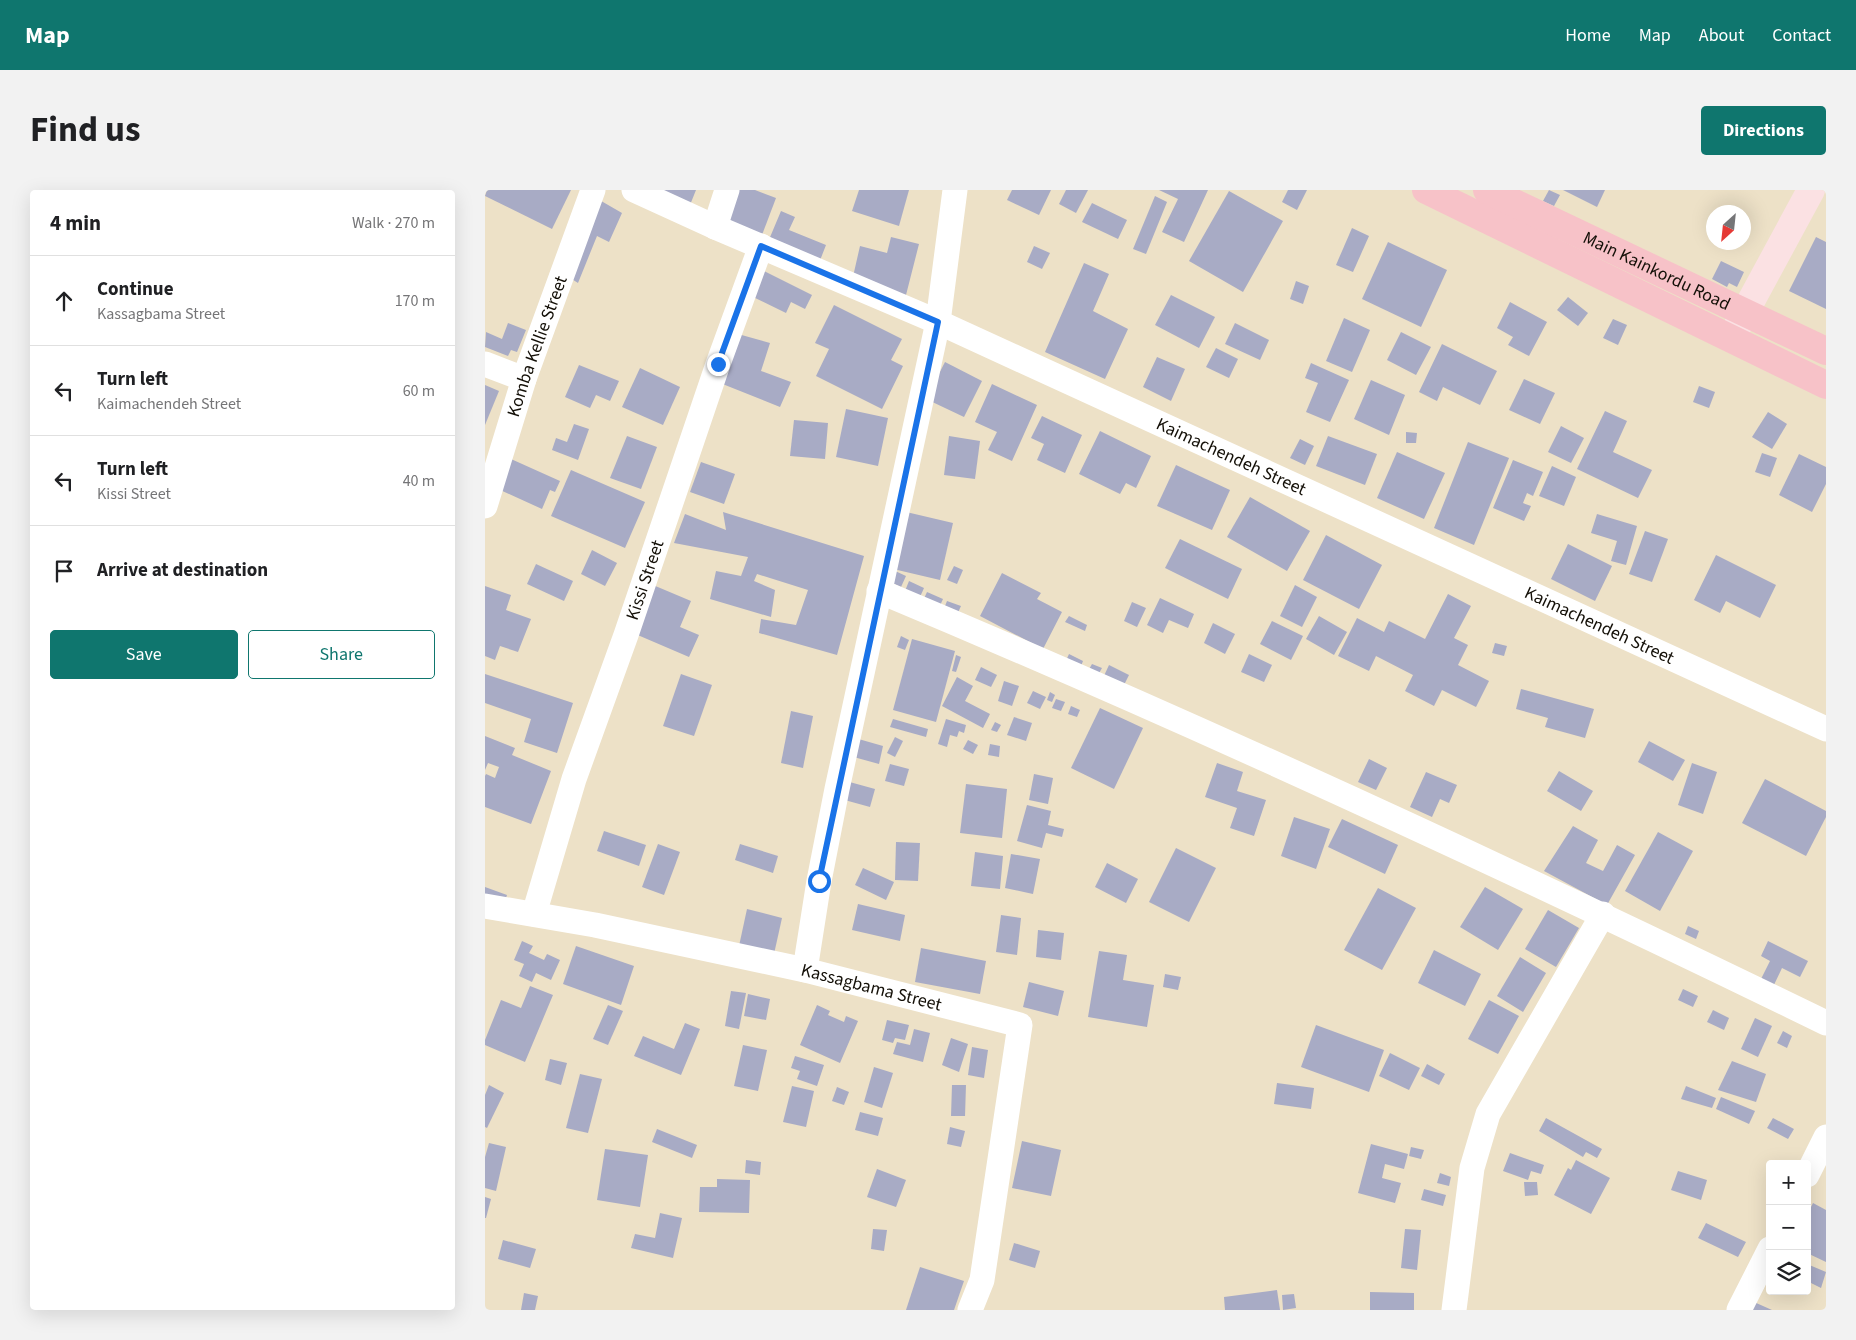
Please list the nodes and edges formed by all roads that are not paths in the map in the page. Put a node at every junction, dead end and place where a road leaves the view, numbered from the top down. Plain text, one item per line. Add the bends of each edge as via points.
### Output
1 (593, 190) edge
2 (634, 190) edge
3 (727, 190) edge
4 (955, 190) edge
5 (1427, 190) edge
6 (1487, 190) edge
7 (1811, 190) edge
8 (715, 227) junction
9 (761, 246) junction
10 (1745, 312) junction
11 (938, 322) junction
12 (1731, 338) junction
13 (1826, 351) edge
14 (485, 364) edge
15 (524, 379) junction
16 (1826, 385) edge
17 (485, 506) edge
18 (879, 591) junction
19 (1826, 729) edge
20 (485, 906) edge
21 (534, 914) junction
22 (1603, 914) junction
23 (805, 970) junction
24 (1826, 1023) edge
25 (1826, 1137) edge
26 (1811, 1167) edge
27 (1769, 1250) edge
28 (970, 1310) edge
29 (1454, 1310) edge
30 (1739, 1310) edge

1 - 15 street, Komba Kellie Street
2 - 8 street, Kaimachendeh Street
3 - 8 street
4 - 11 street, Kassagbama Street
5 - 12 main road
6 - 10 main road, Main Kainkordu Road
7 - 10 main road
8 - 9 street, Kaimachendeh Street
9 - 11 street, Kaimachendeh Street
9 - 21 street, Kissi Street via 574,779
10 - 12 main road
10 - 13 main road, Main Kainkordu Road
11 - 18 street, Kassagbama Street
11 - 19 street, Kaimachendeh Street
12 - 16 main road
14 - 15 street
15 - 17 street, Komba Kellie Street
18 - 22 street via 1277,764
18 - 23 street, Kassagbama Street via 819,881
20 - 21 street
21 - 23 street
22 - 24 street
22 - 29 street via 1488,1114 1472,1168
23 - 28 street, Kassagbama Street via 1020,1025 982,1280
25 - 26 street
27 - 30 street

